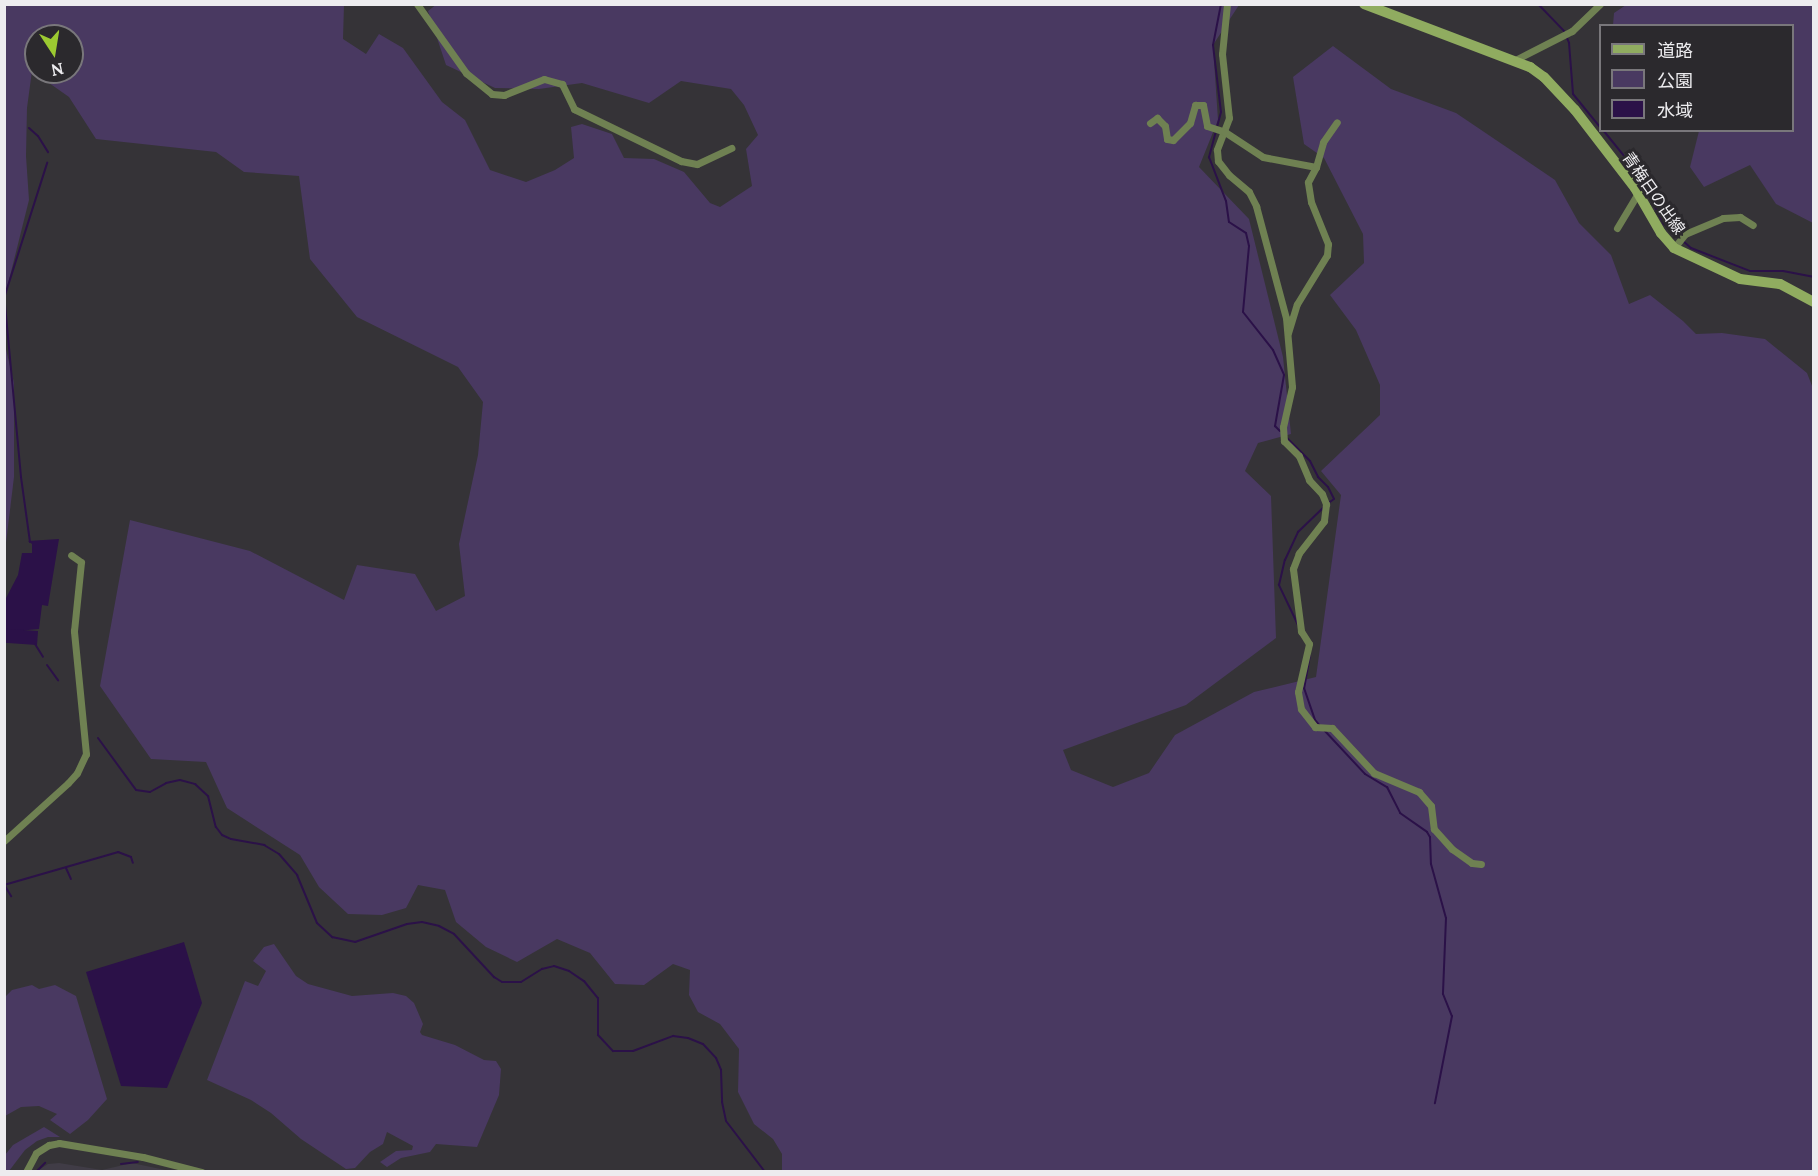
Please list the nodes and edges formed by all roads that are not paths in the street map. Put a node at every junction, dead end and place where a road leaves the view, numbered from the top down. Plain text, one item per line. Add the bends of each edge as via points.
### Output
1 (417, 4) edge
2 (1227, 4) edge
3 (1364, 4) edge
4 (1600, 4) edge
5 (1515, 60) junction
6 (1337, 122) dead end
7 (1150, 123) dead end
8 (1225, 132) junction
9 (732, 148) dead end
10 (1316, 167) junction
11 (1638, 193) junction
12 (1753, 225) dead end
13 (1617, 228) dead end
14 (1676, 246) junction
15 (1814, 302) edge
16 (1287, 336) junction
17 (71, 555) dead end
18 (4, 841) edge
19 (1481, 864) dead end
20 (26, 1172) edge
21 (202, 1172) edge

1 - 9 street via 466,73 492,94 504,95 544,79 562,84 574,109 681,161 697,164
2 - 8 street via 1222,54 1229,118
3 - 5 main road, 青梅日の出線
4 - 5 street via 1570,32
5 - 11 main road, 青梅日の出線 via 1544,76 1559,91
6 - 10 street via 1323,142
7 - 8 street via 1157,118 1165,126 1167,139 1173,140 1190,123 1196,105 1203,105 1207,126
8 - 10 street via 1263,157
8 - 16 street via 1217,150 1218,161 1253,199 1286,318
10 - 16 street via 1308,182 1311,202 1328,244 1327,255 1297,304
11 - 13 street
11 - 14 main road, 青梅日の出線 via 1660,233
12 - 14 street via 1731,216 1685,234
14 - 15 main road, 青梅日の出線 via 1740,279 1780,284
16 - 19 street via 1292,387 1283,427 1284,441 1299,456 1309,480 1326,504 1324,521 1299,553 1293,569 1301,631 1309,644 1298,692 1301,709 1315,727 1332,728 1374,773 1419,792 1431,806 1434,829 1452,849 1472,863
17 - 18 street via 81,562 74,631 86,754 68,783
20 - 21 street via 36,1153 59,1143

